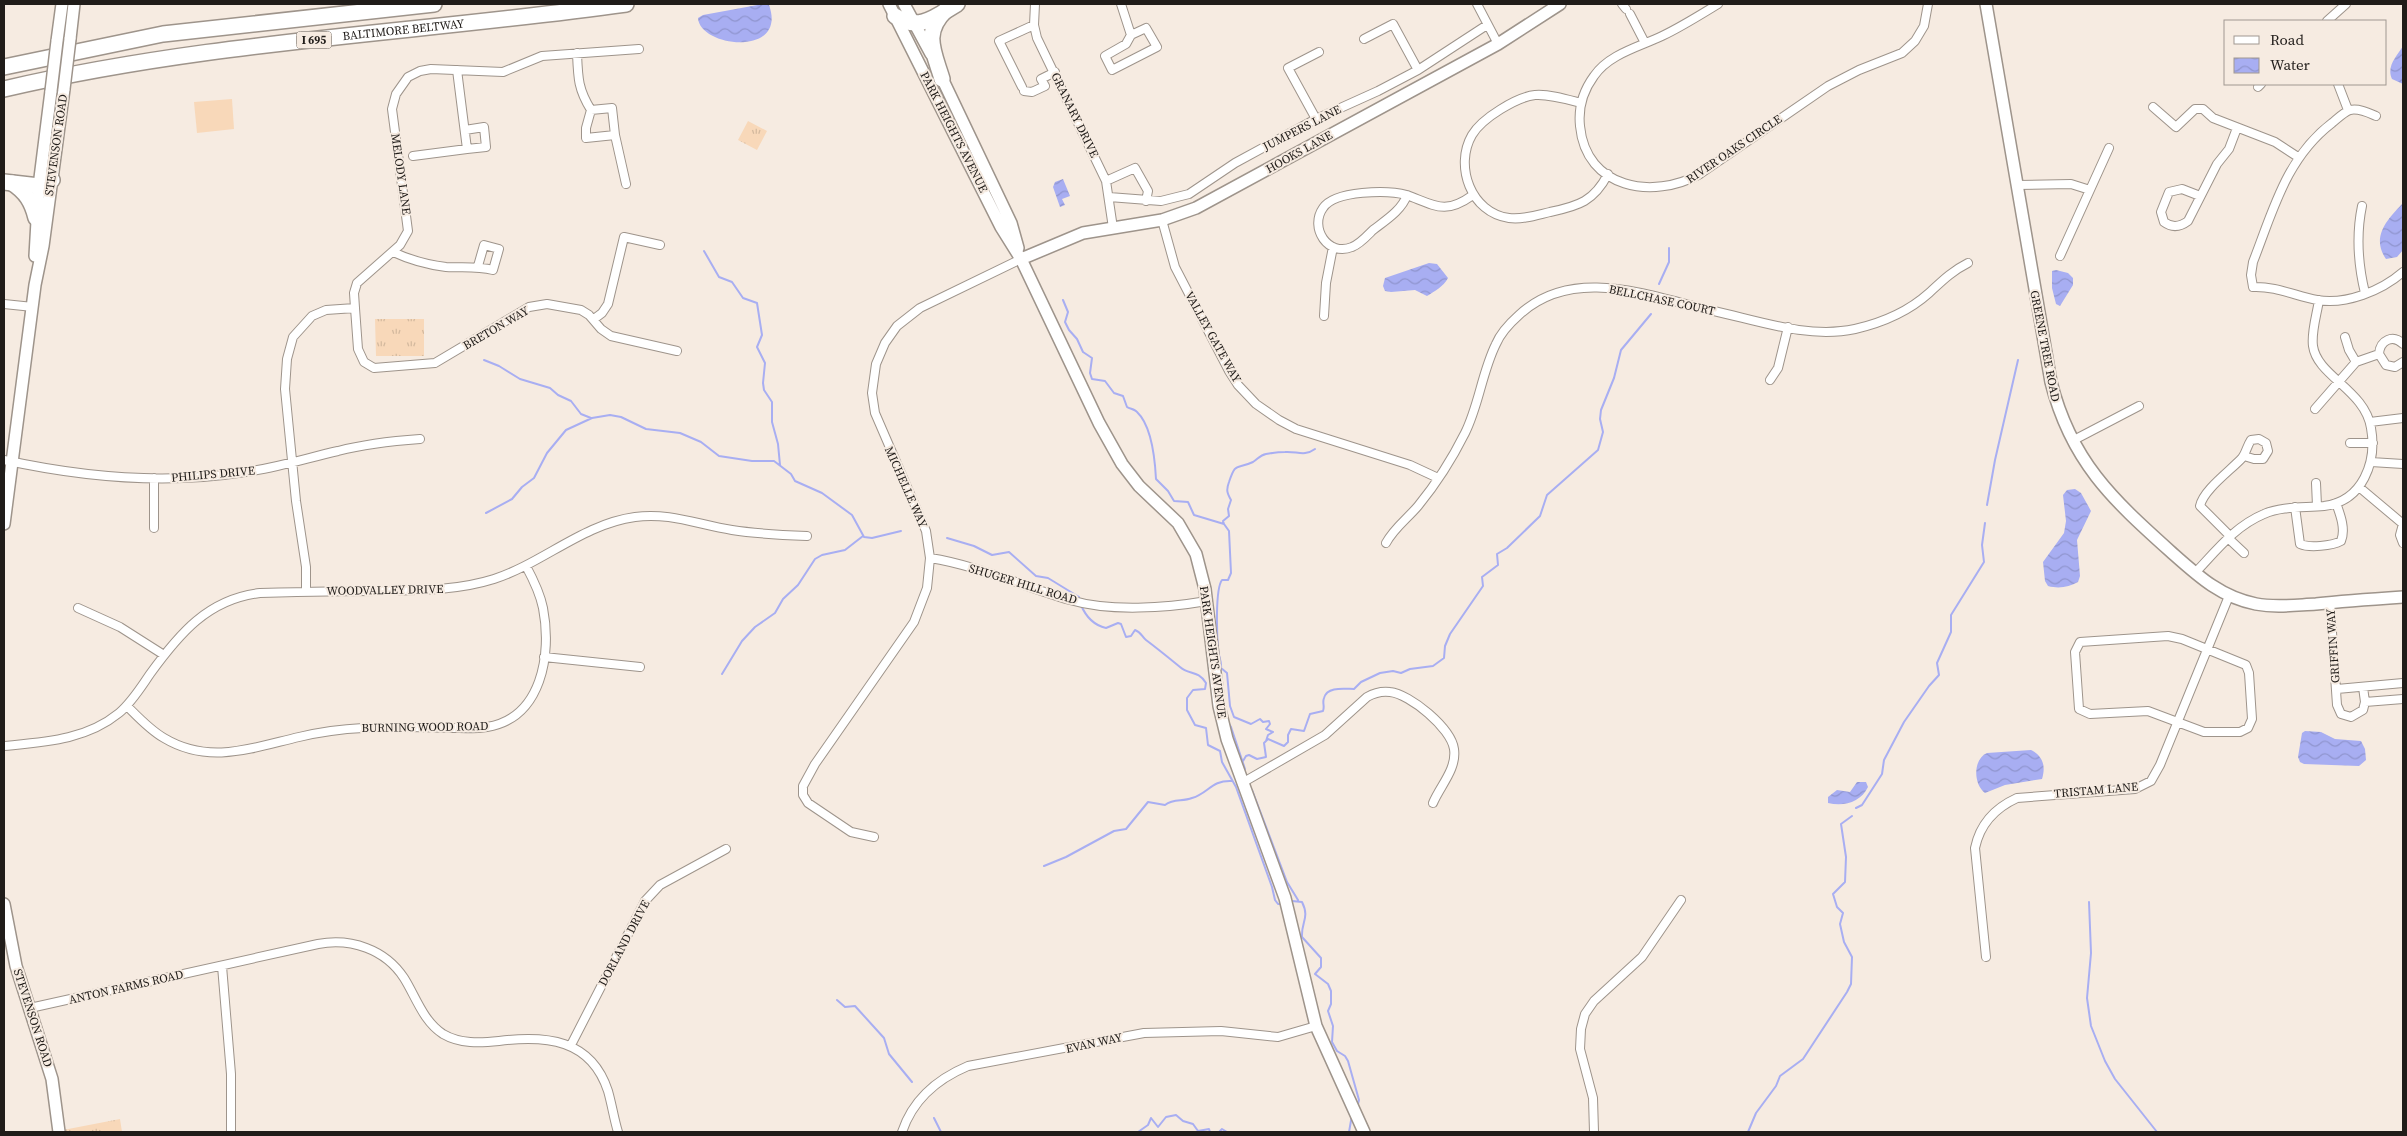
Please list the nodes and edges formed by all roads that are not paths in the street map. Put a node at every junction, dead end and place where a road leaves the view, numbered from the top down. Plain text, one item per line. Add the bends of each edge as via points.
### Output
1 (62, 4) edge
2 (74, 4) edge
3 (434, 4) edge
4 (626, 4) edge
5 (1036, 4) edge
6 (1121, 4) edge
7 (1477, 4) edge
8 (1560, 4) edge
9 (1718, 4) edge
10 (1928, 4) edge
11 (1986, 4) edge
12 (2346, 4) edge
13 (952, 7) edge
14 (1548, 7) edge
15 (896, 8) edge
16 (1626, 9) edge
17 (2328, 20) edge
18 (916, 24) junction
19 (1034, 25) junction
20 (1487, 25) junction
21 (1131, 35) junction
22 (1364, 39) dead end
23 (1645, 43) junction
24 (1498, 44) junction
25 (639, 49) dead end
26 (1319, 52) dead end
27 (576, 53) junction
28 (4, 66) edge
29 (458, 70) junction
30 (1418, 70) junction
31 (1055, 72) junction
32 (942, 79) junction
33 (2338, 85) edge
34 (4, 90) edge
35 (1580, 103) junction
36 (2153, 106) dead end
37 (591, 110) junction
38 (2348, 110) junction
39 (2376, 116) dead end
40 (1316, 119) junction
41 (2237, 128) junction
42 (464, 130) junction
43 (615, 135) junction
44 (974, 147) junction
45 (2109, 148) dead end
46 (467, 150) junction
47 (413, 156) dead end
48 (2298, 157) junction
49 (1608, 174) junction
50 (1106, 181) junction
51 (8, 182) edge
52 (979, 182) junction
53 (45, 183) junction
54 (626, 184) dead end
55 (2016, 185) junction
56 (2090, 190) junction
57 (1407, 195) junction
58 (1473, 195) junction
59 (2200, 196) junction
60 (1109, 197) junction
61 (1146, 201) junction
62 (1003, 205) junction
63 (2362, 206) dead end
64 (36, 218) junction
65 (1162, 220) junction
66 (1113, 228) junction
67 (660, 245) dead end
68 (1333, 248) junction
69 (393, 252) junction
70 (2060, 256) dead end
71 (1021, 259) junction
72 (1968, 263) dead end
73 (478, 266) dead end
74 (2403, 272) edge
75 (35, 286) junction
76 (2365, 293) junction
77 (2319, 300) junction
78 (4, 304) edge
79 (33, 307) junction
80 (355, 308) junction
81 (1324, 316) dead end
82 (594, 319) junction
83 (1788, 328) junction
84 (2345, 338) dead end
85 (2403, 344) edge
86 (677, 351) dead end
87 (2379, 354) junction
88 (2356, 362) junction
89 (2403, 362) edge
90 (1770, 380) dead end
91 (2340, 381) junction
92 (2139, 406) dead end
93 (2315, 409) dead end
94 (2403, 418) edge
95 (2370, 422) junction
96 (420, 439) dead end
97 (2072, 441) junction
98 (2373, 443) junction
99 (2350, 444) dead end
100 (2244, 456) dead end
101 (8, 461) edge
102 (2372, 462) junction
103 (292, 463) junction
104 (2403, 464) edge
105 (154, 478) junction
106 (1438, 478) junction
107 (2316, 483) dead end
108 (2359, 487) junction
109 (2336, 503) junction
110 (2317, 506) junction
111 (2295, 507) junction
112 (4, 524) edge
113 (154, 528) dead end
114 (807, 536) dead end
115 (2229, 537) junction
116 (1386, 543) dead end
117 (2403, 543) edge
118 (2244, 552) dead end
119 (930, 558) junction
120 (526, 566) junction
121 (2196, 573) junction
122 (306, 592) junction
123 (2228, 596) junction
124 (2403, 597) edge
125 (1207, 601) junction
126 (2330, 603) junction
127 (78, 608) dead end
128 (2207, 649) junction
129 (164, 655) junction
130 (544, 656) junction
131 (640, 667) dead end
132 (2403, 683) edge
133 (2364, 687) junction
134 (2337, 689) junction
135 (2403, 699) edge
136 (2365, 702) junction
137 (127, 706) junction
138 (2178, 721) junction
139 (4, 746) edge
140 (1242, 783) junction
141 (1433, 803) dead end
142 (874, 836) dead end
143 (726, 850) dead end
144 (1681, 900) dead end
145 (4, 904) edge
146 (1986, 957) dead end
147 (222, 966) junction
148 (30, 1008) junction
149 (1316, 1026) junction
150 (570, 1045) junction
151 (59, 1132) edge
152 (231, 1132) edge
153 (618, 1132) edge
154 (902, 1132) edge
155 (1364, 1132) edge
156 (1594, 1132) edge

1 - 53 street, STEVENSON ROAD, bridge via 51,91
2 - 53 street, STEVENSON ROAD, bridge via 64,89
3 - 28 highway, BALTIMORE BELTWAY / I 695 via 163,34
4 - 34 highway, BALTIMORE BELTWAY / I 695 via 167,58 86,71
5 - 19 street, GRANARY DRIVE
6 - 21 street
7 - 20 street
8 - 14 street, HOOKS LANE
9 - 23 street, RIVER OAKS CIRCLE
10 - 49 street, RIVER OAKS CIRCLE via 1924,26 1902,53 1828,86 1689,180 1673,186 1643,188
11 - 55 street, GREENE TREE ROAD
12 - 17 street
13 - 18 highway
13 - 32 highway via 937,19 931,36
14 - 24 street, HOOKS LANE
15 - 18 highway via 904,22
15 - 52 street, PARK HEIGHTS AVENUE
16 - 23 street
18 - 32 street, PARK HEIGHTS AVENUE
19 - 31 street, GRANARY DRIVE via 1037,38
19 - 31 street via 999,41 1023,89 1032,92 1044,86 1041,79
20 - 24 street
20 - 30 street, JUMPERS LANE
21 - 21 street via 1146,28 1157,48 1112,70 1105,56 1126,44
22 - 30 street via 1393,24
23 - 35 street, RIVER OAKS CIRCLE via 1600,68
24 - 65 street, HOOKS LANE via 1217,197
25 - 27 street, MELODY LANE
26 - 40 street via 1288,68
27 - 29 street, MELODY LANE via 542,56 503,72
27 - 37 street via 579,88
29 - 42 street
29 - 69 street, MELODY LANE via 420,71 408,77 396,94 392,109 394,132 408,231
30 - 40 street, JUMPERS LANE
31 - 50 street, GRANARY DRIVE
32 - 44 street, PARK HEIGHTS AVENUE
33 - 38 street
35 - 49 street, RIVER OAKS CIRCLE via 1583,142 1596,164
35 - 58 street via 1532,96 1519,100 1483,122 1472,135 1464,163
36 - 41 street via 2176,127 2200,108 2213,118
37 - 43 street via 612,108
37 - 43 street via 586,138
38 - 39 street via 2360,110
38 - 48 street via 2318,134
40 - 61 street, JUMPERS LANE via 1235,162 1189,194 1171,200
41 - 48 street via 2275,142
41 - 59 street via 2229,149
42 - 46 street
42 - 46 street via 484,127 486,147
43 - 54 street
44 - 52 street via 980,170
44 - 62 street, PARK HEIGHTS AVENUE
45 - 56 street
46 - 47 street
48 - 77 street via 2253,262 2251,275 2253,288 2269,288
49 - 58 street via 1597,192 1583,202 1530,216 1499,216 1485,208
50 - 60 street, GRANARY DRIVE
50 - 61 street via 1135,168 1148,190
51 - 53 highway
51 - 64 highway via 26,194
52 - 62 street via 984,183
52 - 71 street, PARK HEIGHTS AVENUE via 1001,228
53 - 64 street, STEVENSON ROAD
53 - 75 street, STEVENSON ROAD via 43,246
55 - 56 street via 2071,184
55 - 97 street, GREENE TREE ROAD via 2050,382
56 - 70 street
57 - 58 street via 1442,208 1460,204
57 - 68 street via 1401,207 1358,244
57 - 68 street via 1393,191 1370,192 1325,205 1318,228 1322,238
59 - 59 street via 2184,225 2173,226 2164,222 2161,212 2169,192 2182,189
60 - 61 street, JUMPERS LANE
60 - 66 street, GRANARY DRIVE
62 - 71 street, PARK HEIGHTS AVENUE
63 - 76 street via 2358,254
64 - 75 street, STEVENSON ROAD
65 - 66 street, HOOKS LANE
65 - 106 street, VALLEY GATE WAY via 1175,267 1199,315 1229,371 1256,404 1296,429 1410,465
66 - 71 street, HOOKS LANE via 1068,238
67 - 82 street via 624,237 608,304
68 - 81 street
69 - 73 street via 446,267
69 - 80 street, MELODY LANE via 357,283
71 - 119 street, MICHELLE WAY via 912,313 892,333 876,364 872,393 877,420 922,522
71 - 125 street, PARK HEIGHTS AVENUE via 1099,423 1122,464 1139,486 1178,523 1188,538 1201,570
72 - 83 street, BELLCHASE COURT via 1948,274 1917,302 1871,325 1836,331
74 - 76 street
75 - 79 street, STEVENSON ROAD
76 - 77 street via 2349,299
77 - 91 street via 2313,346 2320,363
78 - 79 street
79 - 101 street, STEVENSON ROAD
80 - 82 street, BRETON WAY via 358,349 364,362 374,368 435,363 529,307 556,304 581,310
80 - 103 street via 320,312 305,321 293,337 286,374
82 - 86 street, BRETON WAY via 610,336
83 - 90 street via 1778,368
83 - 106 street, BELLCHASE COURT via 1606,287 1568,289 1545,297 1524,310 1500,336 1470,424
84 - 88 street
85 - 87 street via 2397,339 2389,339 2380,346
87 - 88 street
87 - 89 street via 2386,366 2395,367
88 - 91 street
91 - 93 street
91 - 95 street via 2362,404
92 - 97 street
94 - 95 street
95 - 98 street
96 - 103 street, PHILIPS DRIVE via 352,447
97 - 121 street, GREENE TREE ROAD via 2115,501
98 - 99 street
98 - 102 street
100 - 115 street via 2212,488 2200,506
101 - 105 street, PHILIPS DRIVE via 96,475
101 - 112 street, STEVENSON ROAD
102 - 104 street
102 - 108 street
103 - 105 street, PHILIPS DRIVE via 229,475
103 - 122 street via 305,559
105 - 113 street
106 - 116 street, BELLCHASE COURT
107 - 110 street
108 - 109 street
108 - 117 street via 2403,524 2400,535
109 - 110 street
109 - 111 street via 2343,535 2341,541 2334,544 2300,544
110 - 111 street
111 - 115 street via 2266,513
114 - 120 street, WOODVALLEY DRIVE via 732,530 666,516 636,517 600,526
115 - 118 street
115 - 121 street
119 - 125 street, SHUGER HILL ROAD via 1085,603 1159,606
119 - 142 street, MICHELLE WAY via 927,588 914,622 803,786 803,795 808,803 851,832
120 - 122 street, WOODVALLEY DRIVE via 492,579 448,588
120 - 130 street, BURNING WOOD ROAD via 543,608 546,630
121 - 123 street, GREENE TREE ROAD
122 - 129 street, WOODVALLEY DRIVE via 248,594 223,603 189,625
123 - 126 street, GREENE TREE ROAD via 2267,606
123 - 128 street, TRISTAM LANE
124 - 126 street, GREENE TREE ROAD
125 - 140 street, PARK HEIGHTS AVENUE via 1219,706
126 - 134 street, GRIFFIN WAY
127 - 129 street via 120,627
128 - 138 street, TRISTAM LANE
128 - 138 street via 2241,662 2249,669 2251,724 2240,732 2210,733
128 - 138 street via 2168,636 2083,641 2075,648 2078,706 2082,712 2148,711
129 - 137 street, WOODVALLEY DRIVE
130 - 131 street
130 - 137 street, BURNING WOOD ROAD via 538,685 528,704 510,719 487,727 346,729 243,752 217,754 189,750 162,737
132 - 133 street, GRIFFIN WAY
133 - 134 street, GRIFFIN WAY
133 - 136 street
134 - 136 street, GRIFFIN WAY via 2338,710 2345,717 2359,714
135 - 136 street
137 - 139 street, WOODVALLEY DRIVE via 99,726 79,735
138 - 146 street, TRISTAM LANE via 2155,775 2141,788 2026,796 2002,806 1987,820 1975,848
140 - 141 street via 1325,735 1367,697 1391,692 1400,694 1434,718 1451,740 1454,749 1452,766
140 - 149 street, PARK HEIGHTS AVENUE via 1285,898
143 - 150 street, DORLAND DRIVE via 660,885 645,901
144 - 156 street via 1642,958 1594,1001 1585,1014 1580,1049 1593,1098
145 - 148 street, STEVENSON ROAD via 9,939
147 - 148 street, ANTON FARMS ROAD
147 - 150 street, ANTON FARMS ROAD via 331,942 356,944 390,962 428,1020 449,1036 476,1042 537,1038
147 - 152 street via 231,1074
148 - 151 street, STEVENSON ROAD via 52,1079
149 - 154 street, EVAN WAY via 1278,1037 1221,1031 1144,1033 968,1066 928,1090 910,1114
149 - 155 street, PARK HEIGHTS AVENUE
150 - 153 street, ANTON FARMS ROAD via 602,1076

